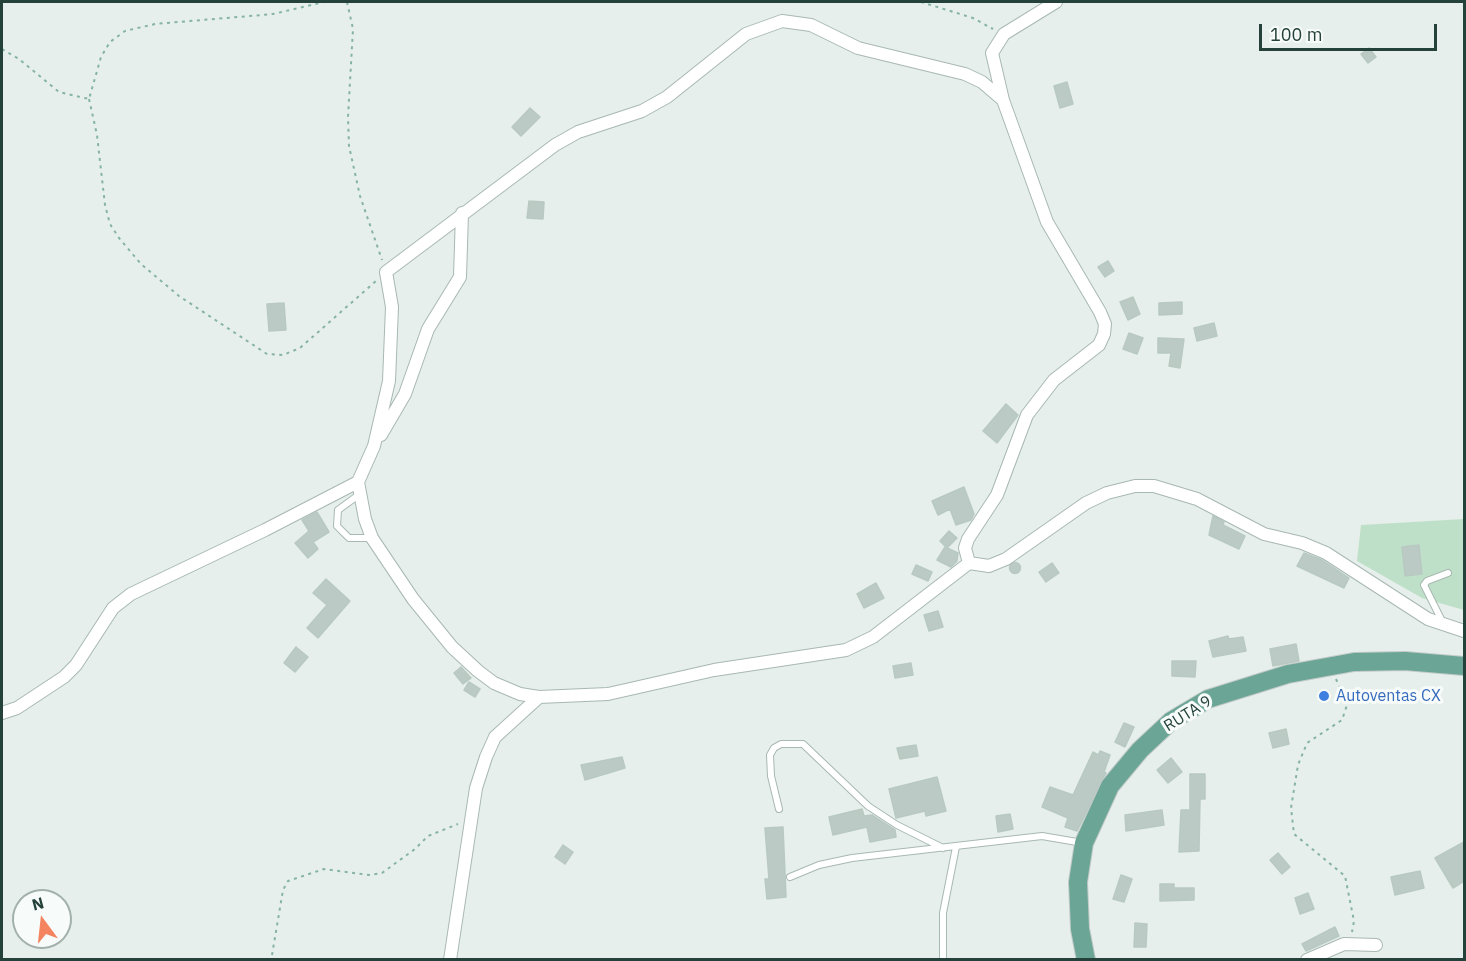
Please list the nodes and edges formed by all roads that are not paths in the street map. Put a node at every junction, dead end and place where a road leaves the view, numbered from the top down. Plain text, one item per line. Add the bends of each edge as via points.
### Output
1 (1056, 2) edge
2 (1003, 100) junction
3 (462, 213) junction
4 (374, 446) junction
5 (359, 488) junction
6 (372, 538) junction
7 (969, 563) junction
8 (1448, 573) dead end
9 (1444, 625) junction
10 (1464, 631) edge
11 (1464, 666) edge
12 (539, 697) junction
13 (2, 713) edge
14 (779, 809) dead end
15 (1084, 843) junction
16 (956, 847) junction
17 (944, 849) junction
18 (790, 877) dead end
19 (1376, 945) dead end
20 (450, 960) edge
21 (943, 960) edge
22 (1086, 960) edge
23 (1307, 960) edge

1 - 2 street via 1004,34 992,53
2 - 3 street via 965,74 858,48 811,25 782,21 746,34 667,97 642,111 578,132 555,145
2 - 7 street via 1047,222 1105,324 1099,345 1054,380 1027,415 997,495 968,539 965,548
3 - 4 street via 459,278 428,329 405,394
3 - 4 street via 386,272 392,307 392,343 389,381
4 - 5 street
5 - 6 street
5 - 6 lane via 338,510 337,525 349,538
5 - 13 street via 131,594 113,608 64,678 17,708
6 - 12 street via 413,599 478,671 494,683
7 - 9 street via 989,566 1006,559 1086,503 1107,493 1154,486 1197,500 1264,534 1326,553 1390,596
7 - 12 street via 873,637 846,650 714,670 608,694
8 - 9 lane via 1424,585
9 - 10 street
11 - 15 main road, RUTA 9 via 1354,662 1288,674 1208,699 1171,721 1140,750 1110,786
12 - 20 street via 495,737 476,788
14 - 17 lane via 770,755 782,744 803,744 868,806
15 - 16 lane via 1042,836
15 - 22 main road, RUTA 9 via 1078,882
16 - 17 lane
16 - 21 lane via 943,913
17 - 18 lane via 834,861
19 - 23 street via 1349,943

